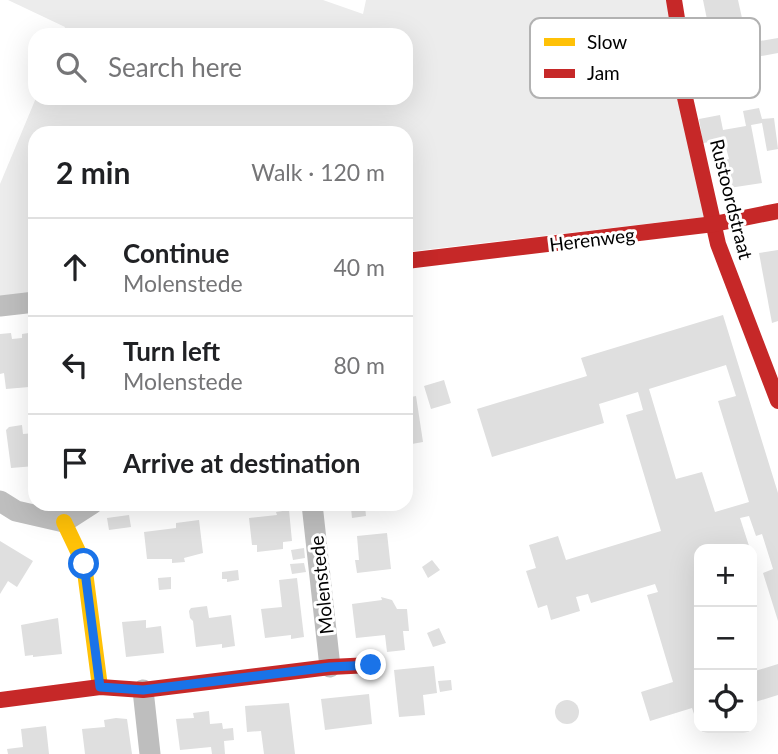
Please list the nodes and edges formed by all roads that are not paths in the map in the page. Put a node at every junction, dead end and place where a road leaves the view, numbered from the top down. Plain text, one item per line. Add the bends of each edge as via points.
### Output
1 (674, 0) edge
2 (677, 18) edge
3 (686, 98) edge
4 (778, 211) edge
5 (713, 224) junction
6 (413, 260) edge
7 (28, 303) edge
8 (0, 306) edge
9 (778, 401) edge
10 (0, 501) edge
11 (81, 511) edge
12 (313, 511) edge
13 (64, 522) junction
14 (371, 665) dead end
15 (330, 667) junction
16 (100, 687) junction
17 (143, 690) junction
18 (0, 700) edge
19 (150, 754) edge

1 - 2 street, Rustoordstraat
3 - 5 street, Rustoordstraat
4 - 5 street, Herenweg
5 - 6 street, Herenweg
5 - 9 street, Rustoordstraat
7 - 8 street
10 - 13 street via 16,511
11 - 13 street
12 - 15 street, Molenstede
13 - 16 street via 84,564
14 - 15 street
15 - 17 street
16 - 17 street
16 - 18 street
17 - 19 street

